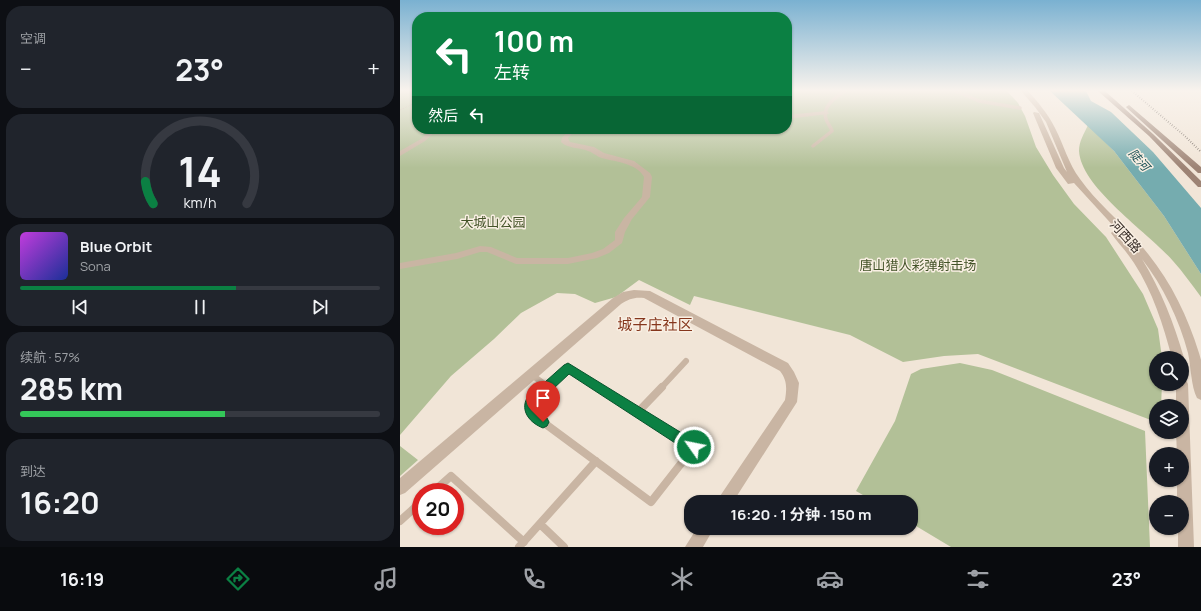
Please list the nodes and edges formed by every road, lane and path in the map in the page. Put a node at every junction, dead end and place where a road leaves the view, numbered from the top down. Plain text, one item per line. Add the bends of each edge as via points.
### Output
1 (826, 117) edge
2 (1038, 117) edge
3 (1046, 117) edge
4 (1130, 117) edge
5 (1140, 117) edge
6 (430, 134) edge
7 (569, 134) edge
8 (813, 146) dead end
9 (400, 154) edge
10 (1201, 170) edge
11 (1201, 185) edge
12 (400, 266) edge
13 (1176, 351) edge
14 (686, 361) dead end
15 (532, 375) junction
16 (547, 386) junction
17 (1182, 391) edge
18 (1201, 394) edge
19 (638, 412) junction
20 (596, 461) junction
21 (443, 483) edge
22 (458, 483) edge
23 (400, 488) edge
24 (464, 489) edge
25 (729, 495) edge
26 (412, 510) edge
27 (401, 519) edge
28 (540, 524) junction
29 (702, 535) edge
30 (521, 544) edge
31 (564, 547) edge
32 (694, 547) edge
33 (1186, 547) edge

1 - 8 lane via 832,131
2 - 13 street, 河西路 via 1060,168 1142,266 1168,322
3 - 18 street, 河西路 via 1071,172 1089,196 1134,243 1166,289 1185,329 1197,369
4 - 11 main road
5 - 10 main road
6 - 9 street
7 - 12 street via 565,138 568,144 630,163 648,177 646,197 631,213 620,232 619,241 613,247 594,256 568,261 516,261 480,249 457,256
14 - 19 lane
15 - 16 lane
15 - 23 street
15 - 25 street via 617,302 627,294 635,292 646,294 784,367 791,376 793,388 790,402
16 - 19 lane via 568,368
16 - 20 lane via 531,402 532,414
17 - 33 street
19 - 20 lane via 694,447 651,502
20 - 28 lane
21 - 22 lane via 451,476
24 - 30 lane
26 - 27 lane
28 - 30 lane
28 - 31 lane
29 - 32 street

